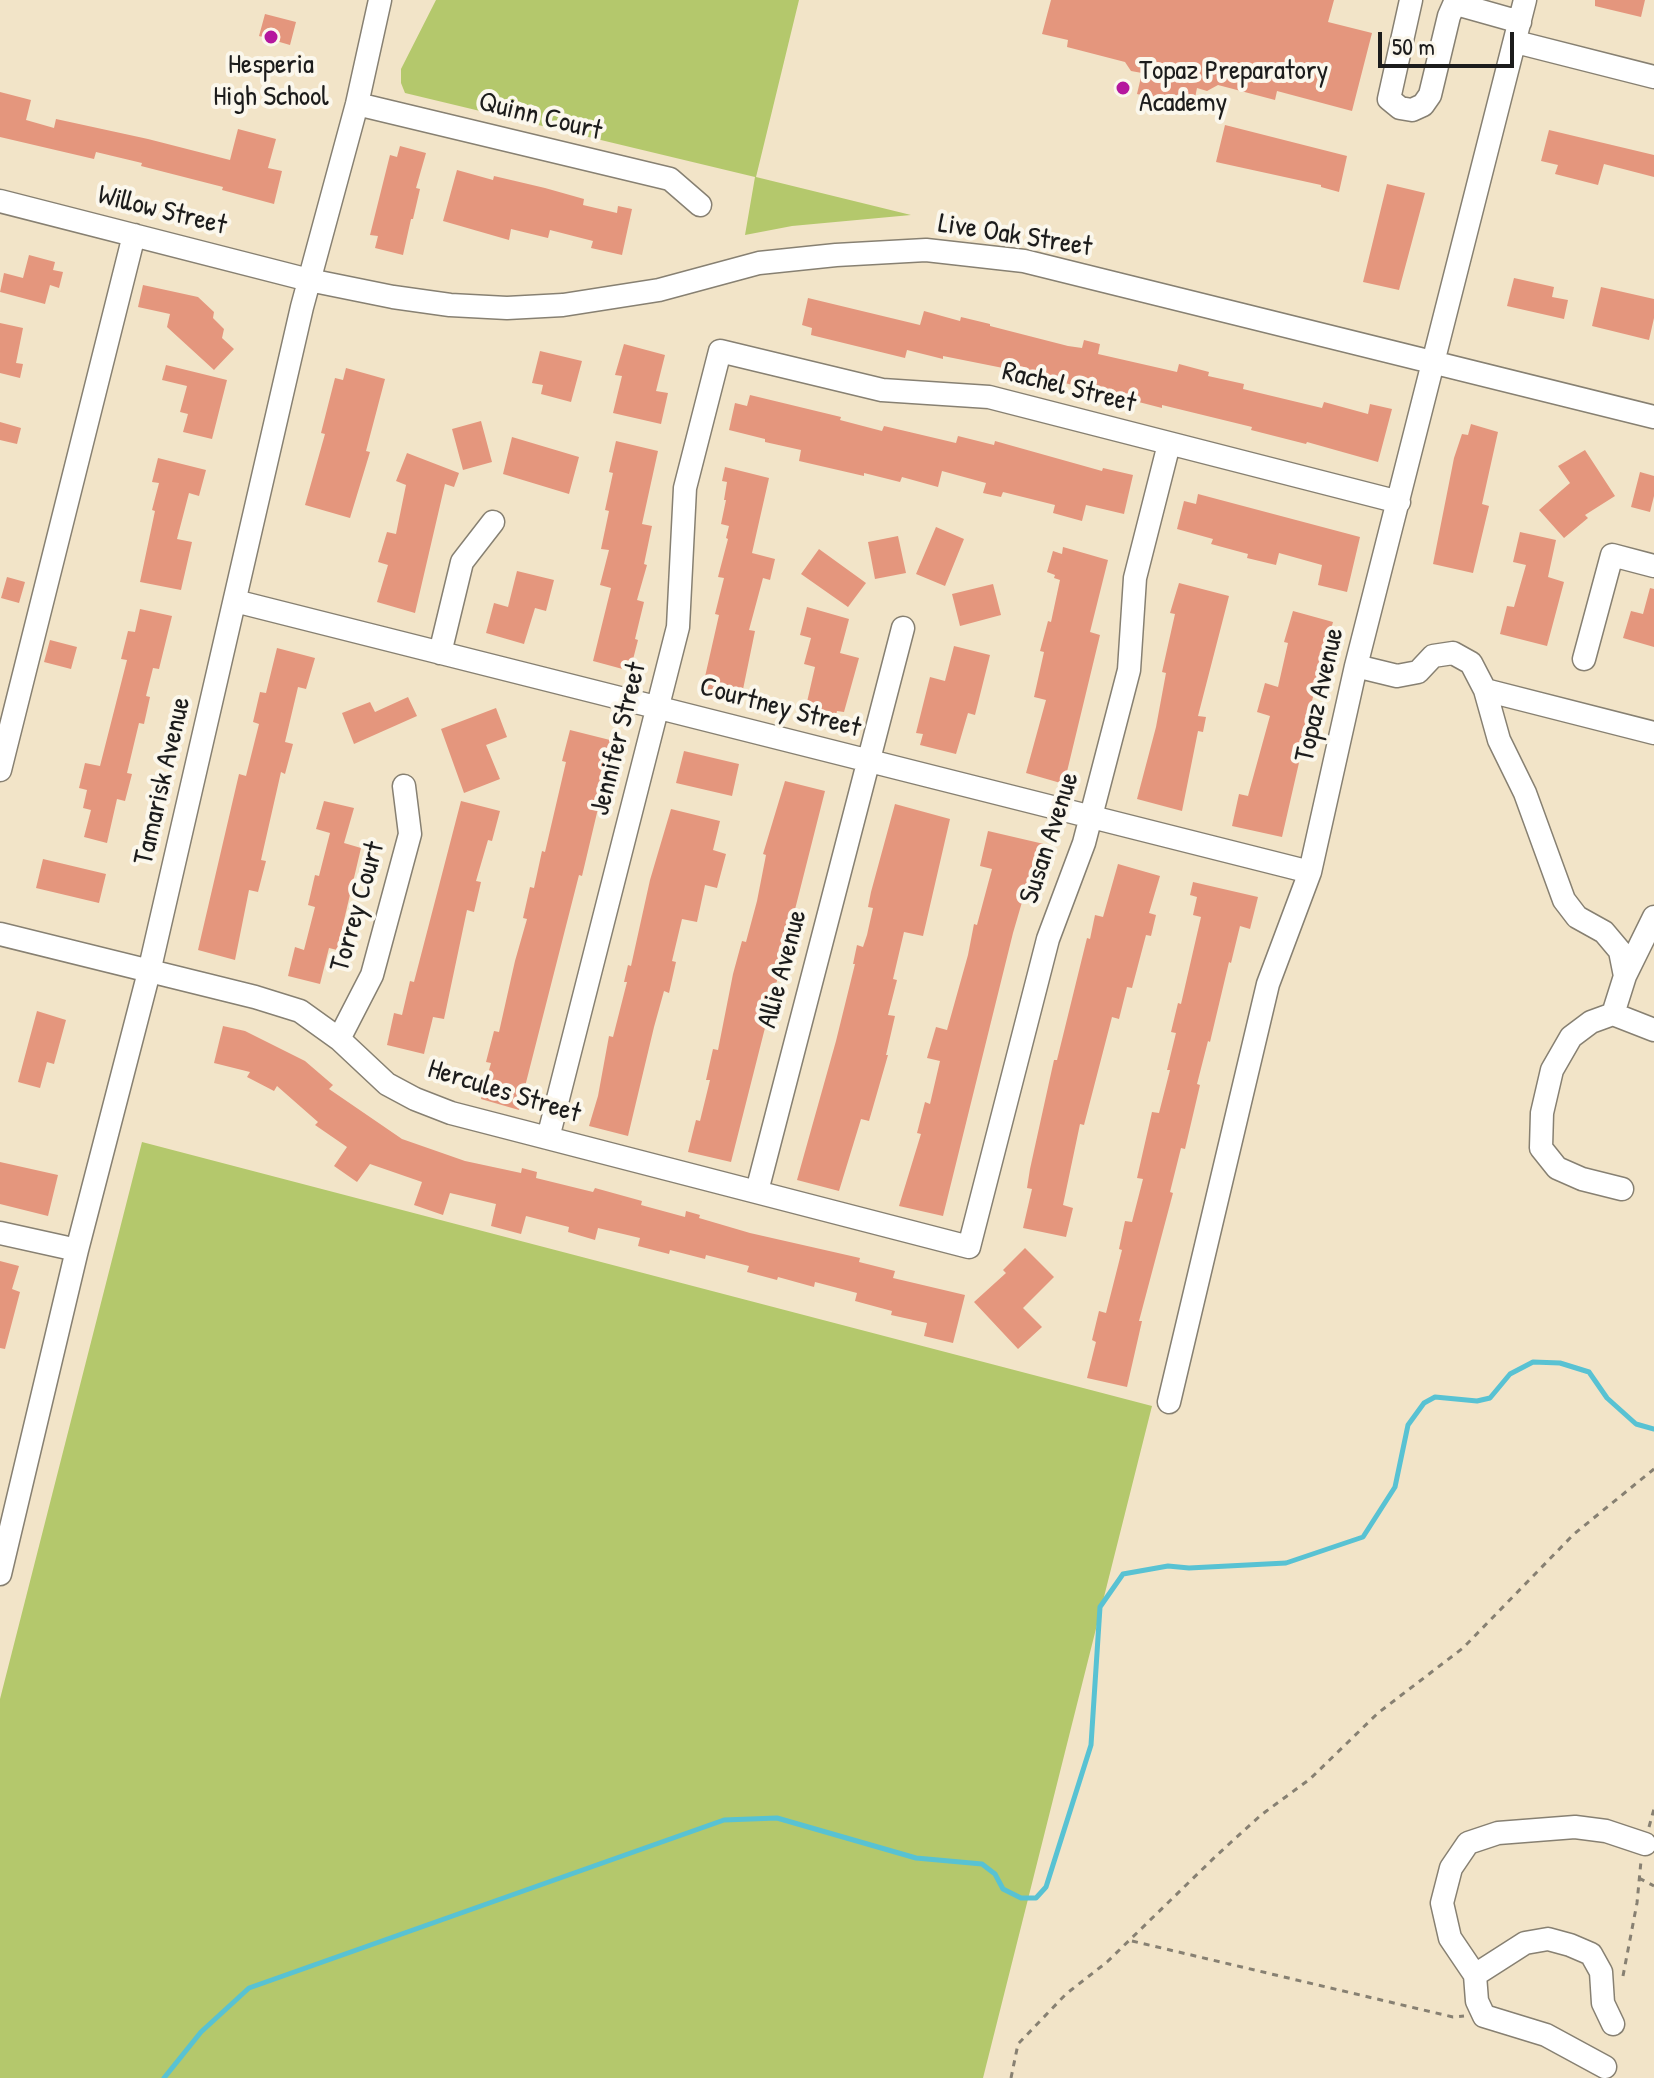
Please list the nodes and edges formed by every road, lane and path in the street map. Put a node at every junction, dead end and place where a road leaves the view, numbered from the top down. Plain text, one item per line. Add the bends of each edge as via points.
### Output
1 (380, 0) edge
2 (1411, 0) edge
3 (1525, 0) edge
4 (1456, 2) edge
5 (1518, 32) junction
6 (1654, 77) edge
7 (357, 104) junction
8 (0, 201) edge
9 (700, 205) dead end
10 (134, 235) junction
11 (309, 280) junction
12 (720, 351) joint
13 (1432, 362) junction
14 (1654, 417) edge
15 (1169, 444) junction
16 (1399, 502) junction
17 (493, 522) dead end
18 (1654, 566) edge
19 (235, 601) junction
20 (903, 628) dead end
21 (440, 653) junction
22 (1584, 659) dead end
23 (1356, 666) junction
24 (1485, 690) junction
25 (658, 708) junction
26 (1654, 733) edge
27 (869, 762) junction
28 (0, 770) edge
29 (404, 786) dead end
30 (1091, 819) junction
31 (1310, 872) junction
32 (1654, 917) edge
33 (0, 934) edge
34 (149, 972) junction
35 (1625, 976) junction
36 (1613, 1014) junction
37 (1654, 1030) edge
38 (339, 1039) junction
39 (548, 1138) junction
40 (1622, 1189) dead end
41 (757, 1191) junction
42 (0, 1233) edge
43 (969, 1247) joint
44 (77, 1250) junction
45 (1169, 1402) dead end
46 (1654, 1469) edge
47 (0, 1574) edge
48 (1654, 1809) edge
49 (1645, 1844) junction
50 (1639, 1878) junction
51 (1654, 1886) edge
52 (1130, 1940) junction
53 (1475, 1975) junction
54 (1622, 1981) dead end
55 (1484, 2016) junction
56 (1613, 2024) dead end
57 (1605, 2067) dead end
58 (1011, 2078) edge

1 - 7 street, Tamarisk Avenue
2 - 4 street via 1389,99 1412,110 1430,95
3 - 5 street, Topaz Avenue
4 - 5 street
5 - 6 street
5 - 13 street, Topaz Avenue
7 - 9 street, Quinn Court via 670,179
7 - 11 street, Tamarisk Avenue
8 - 10 street, Willow Street
10 - 11 street, Willow Street
10 - 28 street
11 - 13 street, Live Oak Street via 393,297 507,308 659,290 759,263 926,250 1024,261
11 - 19 street, Tamarisk Avenue
12 - 15 street, Rachel Street via 882,390 989,397
12 - 25 street, Jennifer Street via 685,488 678,627
13 - 14 street, Live Oak Street
13 - 16 street, Topaz Avenue
15 - 16 street, Rachel Street
15 - 30 street, Susan Avenue via 1135,578 1129,670
16 - 23 street, Topaz Avenue
17 - 21 street via 462,562
18 - 22 street via 1612,555
19 - 21 street, Courtney Street
19 - 34 street, Tamarisk Avenue
20 - 27 street, Allie Avenue
21 - 25 street, Courtney Street
23 - 24 street via 1397,676 1418,672 1433,656 1453,653 1471,663
23 - 31 street, Topaz Avenue
24 - 26 street
24 - 35 street via 1499,740 1525,793 1564,900 1620,951
25 - 27 street, Courtney Street
25 - 39 street, Jennifer Street
27 - 30 street, Courtney Street
27 - 41 street, Allie Avenue
29 - 38 street, Torrey Court via 410,834 372,975
30 - 31 street, Courtney Street
30 - 43 street, Susan Avenue via 1048,939
31 - 45 street, Topaz Avenue via 1268,984
32 - 35 street
33 - 34 street, Hercules Street
34 - 38 street, Hercules Street via 300,1011
34 - 44 street, Tamarisk Avenue
35 - 36 street
36 - 37 street
36 - 40 street via 1571,1037 1552,1070 1541,1148 1557,1168
38 - 39 street, Hercules Street via 387,1084 415,1099
39 - 41 street, Hercules Street
41 - 43 street, Hercules Street
42 - 44 street
44 - 47 street, Tamarisk Avenue
46 - 52 path via 1574,1534 1463,1648 1378,1713 1310,1779 1261,1815
48 - 49 path
49 - 50 path
49 - 53 street via 1575,1827 1498,1833 1468,1843 1451,1868 1442,1903 1450,1938
50 - 51 path
50 - 54 path
52 - 55 path via 1453,2017
52 - 58 path via 1018,2044
53 - 55 street
53 - 56 street via 1525,1943 1548,1939 1570,1945 1591,1954 1601,1972 1603,2003
55 - 57 street via 1546,2035

